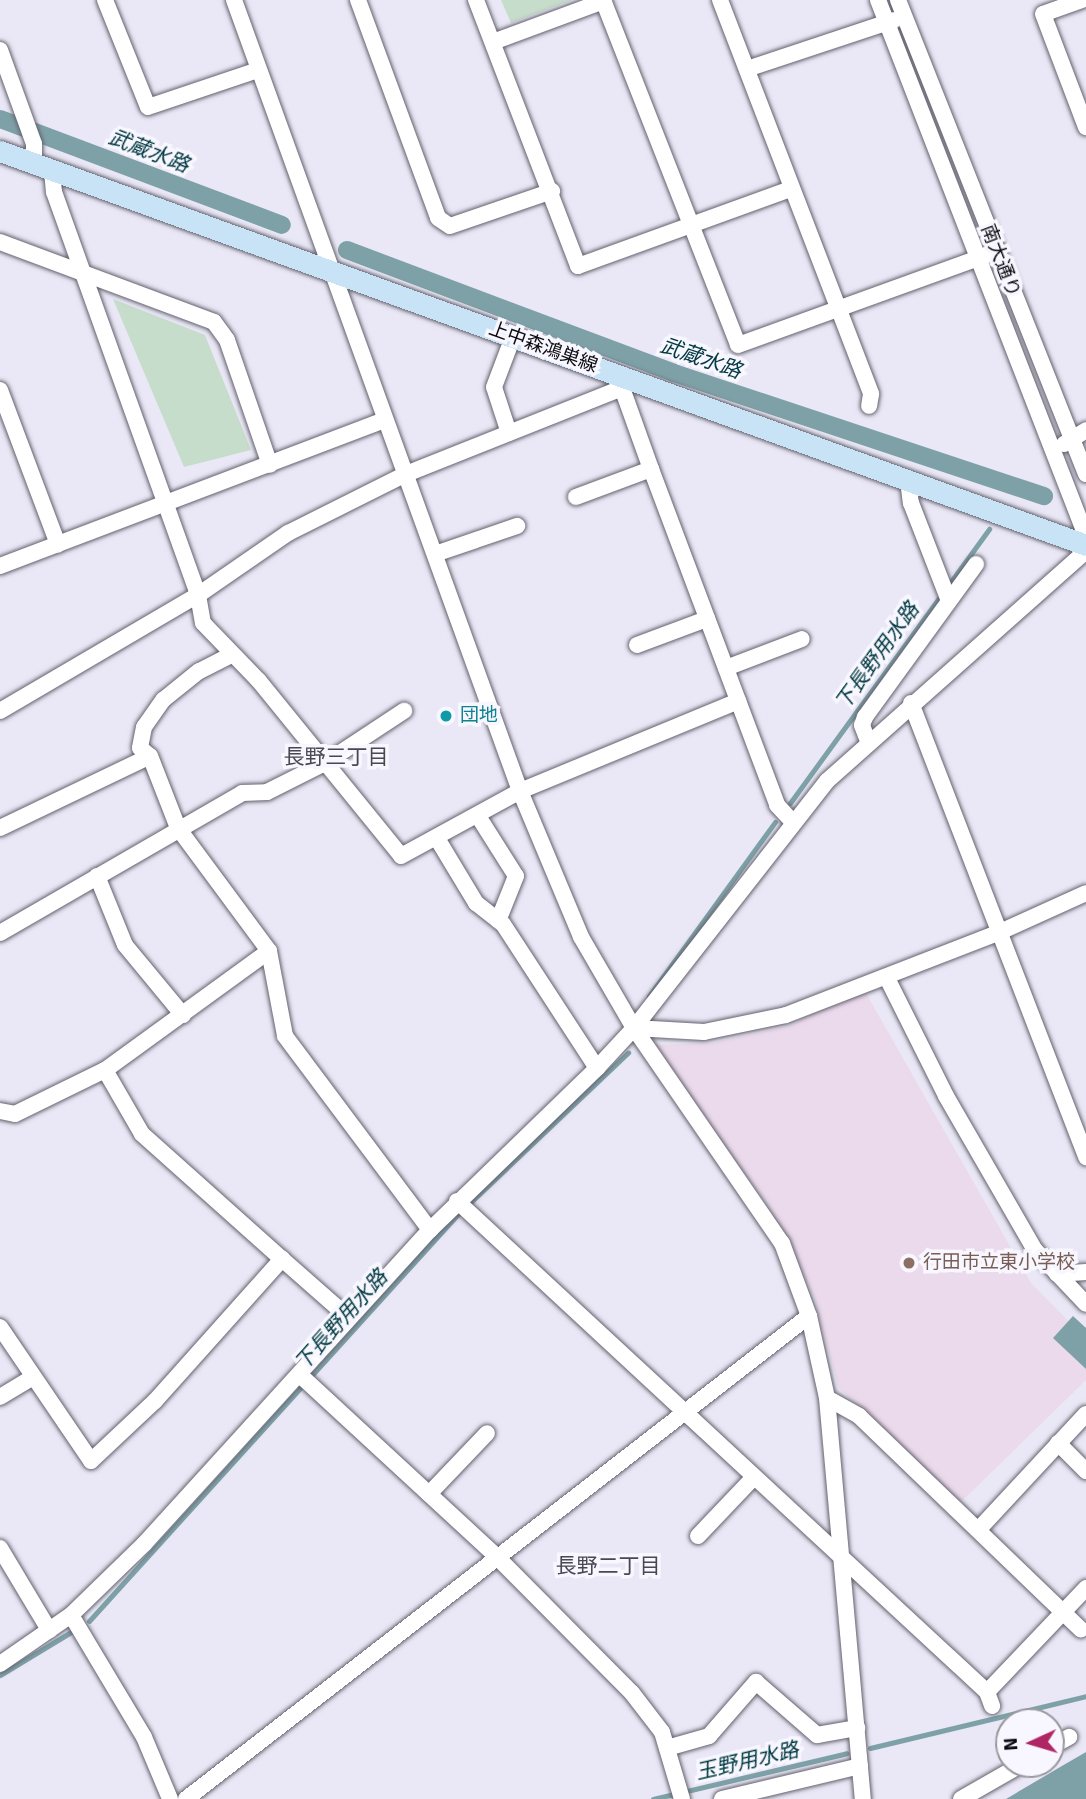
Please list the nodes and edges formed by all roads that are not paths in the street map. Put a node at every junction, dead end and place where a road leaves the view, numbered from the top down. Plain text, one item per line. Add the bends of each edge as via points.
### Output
1 (105, 0) edge
2 (234, 0) edge
3 (358, 0) edge
4 (476, 0) edge
5 (720, 0) edge
6 (878, 0) edge
7 (898, 0) edge
8 (1082, 0) edge
9 (603, 1) edge
10 (1040, 7) edge
11 (904, 16) junction
12 (887, 23) junction
13 (493, 43) junction
14 (0, 50) edge
15 (747, 69) junction
16 (258, 70) junction
17 (1086, 127) edge
18 (0, 151) edge
19 (40, 161) junction
20 (791, 190) junction
21 (552, 191) junction
22 (689, 225) junction
23 (0, 242) edge
24 (994, 252) junction
25 (976, 258) junction
26 (84, 271) junction
27 (330, 271) junction
28 (839, 311) junction
29 (513, 337) junction
30 (625, 383) junction
31 (0, 390) edge
32 (869, 406) dead end
33 (385, 420) junction
34 (509, 433) junction
35 (1079, 434) edge
36 (1053, 451) junction
37 (270, 465) junction
38 (651, 469) junction
39 (406, 474) junction
40 (1086, 474) edge
41 (908, 480) junction
42 (576, 497) dead end
43 (166, 505) junction
44 (517, 526) dead end
45 (1086, 536) edge
46 (58, 544) junction
47 (1086, 545) edge
48 (1086, 551) edge
49 (435, 555) junction
50 (976, 564) dead end
51 (0, 566) edge
52 (947, 594) junction
53 (198, 595) junction
54 (707, 618) junction
55 (802, 639) dead end
56 (637, 645) dead end
57 (232, 655) junction
58 (726, 668) junction
59 (738, 701) junction
60 (911, 703) junction
61 (404, 710) dead end
62 (0, 711) edge
63 (868, 741) junction
64 (150, 756) junction
65 (326, 763) junction
66 (520, 791) junction
67 (478, 816) junction
68 (792, 821) junction
69 (0, 828) edge
70 (178, 828) junction
71 (438, 840) junction
72 (97, 876) junction
73 (1086, 893) edge
74 (498, 921) junction
75 (1000, 932) junction
76 (0, 933) edge
77 (269, 951) junction
78 (887, 978) junction
79 (183, 1015) junction
80 (634, 1028) junction
81 (597, 1068) junction
82 (105, 1070) junction
83 (0, 1111) edge
84 (1086, 1157) edge
85 (462, 1206) junction
86 (430, 1230) junction
87 (282, 1259) junction
88 (1086, 1272) edge
89 (1057, 1274) junction
90 (1086, 1304) edge
91 (809, 1316) junction
92 (349, 1318) junction
93 (0, 1327) edge
94 (32, 1378) junction
95 (305, 1379) junction
96 (0, 1397) edge
97 (827, 1398) junction
98 (682, 1414) junction
99 (1086, 1414) edge
100 (486, 1433) dead end
101 (1058, 1443) junction
102 (1086, 1471) edge
103 (752, 1479) junction
104 (429, 1494) junction
105 (979, 1529) junction
106 (698, 1536) dead end
107 (0, 1548) edge
108 (498, 1558) junction
109 (841, 1562) junction
110 (1086, 1588) edge
111 (1064, 1614) junction
112 (71, 1615) junction
113 (49, 1630) junction
114 (1081, 1630) dead end
115 (0, 1664) edge
116 (856, 1728) junction
117 (1069, 1737) dead end
118 (1065, 1739) edge
119 (667, 1748) junction
120 (860, 1766) junction
121 (998, 1778) edge
122 (680, 1793) edge
123 (756, 1795) edge
124 (170, 1799) edge
125 (186, 1799) edge
126 (722, 1799) edge
127 (863, 1799) edge
128 (961, 1799) edge

1 - 16 street via 148,107
2 - 16 street
3 - 21 street via 438,218 450,226
4 - 13 street
5 - 15 street
6 - 12 street, 南大通り
7 - 11 street, 南大通り
8 - 10 street
9 - 13 street
9 - 22 street
10 - 17 street
11 - 12 street
11 - 24 street, 南大通り
12 - 15 street
12 - 25 street, 南大通り
13 - 21 street
14 - 19 street
15 - 20 street
16 - 27 street
18 - 19 main road, 上中森鴻巣線
19 - 26 street
19 - 27 main road, 上中森鴻巣線
20 - 22 street
20 - 28 street
21 - 22 street via 578,266
22 - 28 street via 735,351
23 - 26 street
24 - 25 street
24 - 35 street, 南大通り
25 - 28 street
25 - 36 street, 南大通り
26 - 37 street via 214,321 228,340
26 - 43 street
27 - 29 main road, 上中森鴻巣線
27 - 33 street
28 - 32 street via 871,394
29 - 30 main road, 上中森鴻巣線
29 - 34 street via 494,387
30 - 34 street
30 - 38 street
30 - 41 main road, 上中森鴻巣線
31 - 46 street
33 - 37 street
33 - 39 street
34 - 39 street
35 - 36 street
35 - 40 street, 南大通り
36 - 45 street, 南大通り
37 - 43 street
38 - 42 street
38 - 54 street
39 - 49 street
39 - 53 street via 288,533
41 - 47 main road, 上中森鴻巣線
41 - 52 street via 911,503
43 - 46 street
43 - 53 street
44 - 49 street
46 - 51 street
48 - 60 street
49 - 66 street
50 - 52 street
52 - 63 street via 865,717 862,725
53 - 57 street via 203,623
53 - 62 street
54 - 56 street
54 - 58 street
55 - 58 street
57 - 64 street via 200,671 163,700 144,727 140,748
57 - 65 street
58 - 59 street
59 - 66 street
59 - 68 street via 777,805
60 - 63 street
60 - 75 street
61 - 65 street
63 - 68 street
64 - 69 street
64 - 70 street
65 - 70 street via 267,792 242,793
65 - 71 street via 401,856
66 - 67 street
66 - 80 street via 581,937
67 - 71 street
67 - 74 street via 516,876
68 - 80 street
70 - 72 street
70 - 77 street
71 - 74 street via 476,903
72 - 76 street
72 - 79 street via 125,945
73 - 75 street
74 - 81 street
75 - 78 street
75 - 84 street
77 - 79 street
77 - 86 street via 285,1037
78 - 80 street via 786,1015 704,1032
78 - 89 street via 946,1096 1035,1250
79 - 82 street
80 - 81 street
80 - 91 street via 782,1243
81 - 85 street
82 - 83 street via 15,1114
82 - 87 street via 142,1134
85 - 86 street
85 - 98 street
86 - 92 street
87 - 92 street
87 - 94 street via 155,1402 92,1461
88 - 89 street
89 - 90 street
91 - 97 street
91 - 98 street
92 - 95 street
93 - 94 street
94 - 96 street
95 - 104 street
95 - 112 street
97 - 105 street via 859,1416
97 - 109 street
98 - 103 street
98 - 108 street
99 - 101 street
100 - 104 street
101 - 102 street
101 - 105 street
103 - 106 street
103 - 109 street
104 - 108 street
105 - 111 street
107 - 113 street
108 - 119 street via 632,1693 662,1732
108 - 125 street
109 - 111 street via 989,1699
109 - 116 street
110 - 111 street
111 - 114 street
112 - 113 street
112 - 124 street via 144,1737
113 - 115 street
116 - 119 street via 814,1734 756,1682 709,1735
116 - 120 street
117 - 118 street
119 - 122 street
120 - 123 street
120 - 127 street
121 - 128 street
123 - 126 street

